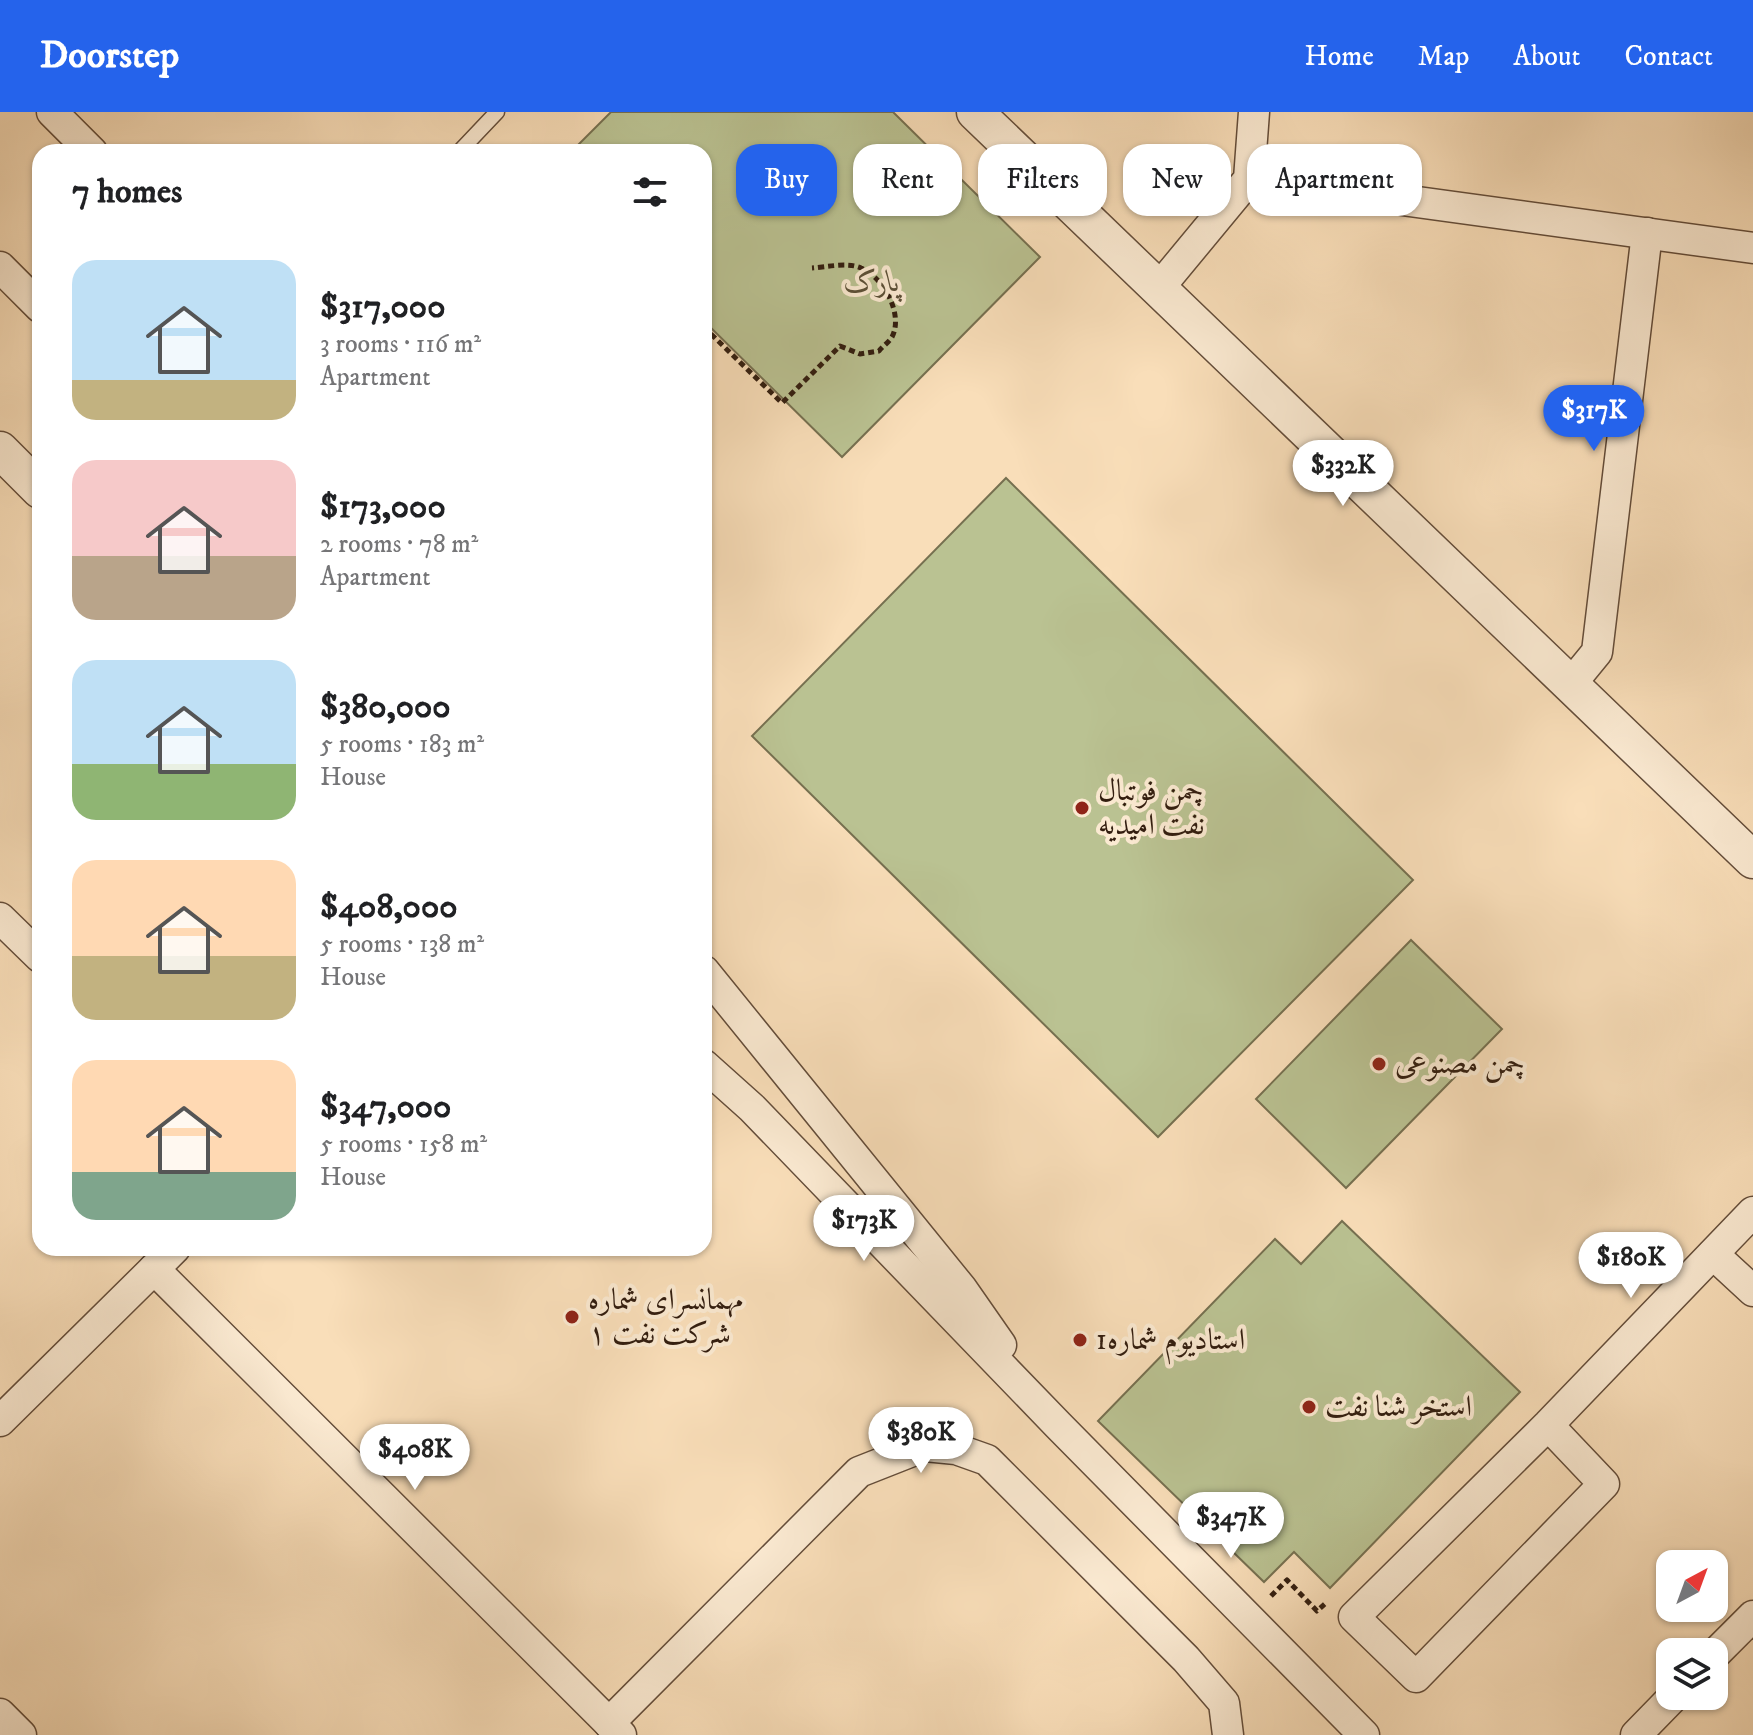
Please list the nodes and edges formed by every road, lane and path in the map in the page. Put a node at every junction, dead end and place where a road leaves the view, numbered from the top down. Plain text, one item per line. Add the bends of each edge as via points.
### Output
1 (52, 112) edge
2 (497, 112) edge
3 (975, 112) edge
4 (1254, 112) edge
5 (84, 144) edge
6 (467, 144) edge
7 (1252, 144) edge
8 (1247, 181) edge
9 (1422, 202) edge
10 (1647, 233) junction
11 (1753, 248) edge
12 (0, 267) edge
13 (812, 268) dead end
14 (1158, 289) junction
15 (32, 299) edge
16 (712, 335) edge
17 (0, 450) edge
18 (32, 482) edge
19 (1570, 685) junction
20 (1753, 860) edge
21 (0, 918) edge
22 (32, 949) edge
23 (712, 981) edge
24 (712, 1072) edge
25 (1753, 1212) edge
26 (1713, 1254) junction
27 (164, 1258) edge
28 (1753, 1291) edge
29 (0, 1421) edge
30 (1058, 1425) junction
31 (1548, 1425) junction
32 (1753, 1616) edge
33 (1249, 1617) junction
34 (1354, 1617) junction
35 (1728, 1641) edge
36 (1660, 1710) edge
37 (0, 1714) edge
38 (615, 1729) edge
39 (21, 1735) edge
40 (1228, 1735) edge
41 (1364, 1735) edge
42 (1636, 1735) edge

1 - 5 street
2 - 6 lane
3 - 14 street
4 - 7 street
8 - 14 street
9 - 10 street
10 - 11 street
10 - 19 street via 1597,652
12 - 15 street
13 - 16 path via 860,267 878,280 894,315 893,335 879,351 860,354 840,346 782,403
14 - 19 street
17 - 18 street
19 - 20 street
21 - 22 street
23 - 30 street via 962,1289
24 - 30 street
25 - 26 street
26 - 28 street
26 - 31 street
27 - 29 street
27 - 38 street
30 - 33 street
31 - 34 street
31 - 34 street via 1604,1484 1416,1677
32 - 35 street
33 - 34 path via 1287,1580 1317,1611 1334,1595
33 - 41 street
36 - 42 street
37 - 39 street
38 - 40 street via 859,1472 925,1446 987,1460 1186,1659 1224,1703

